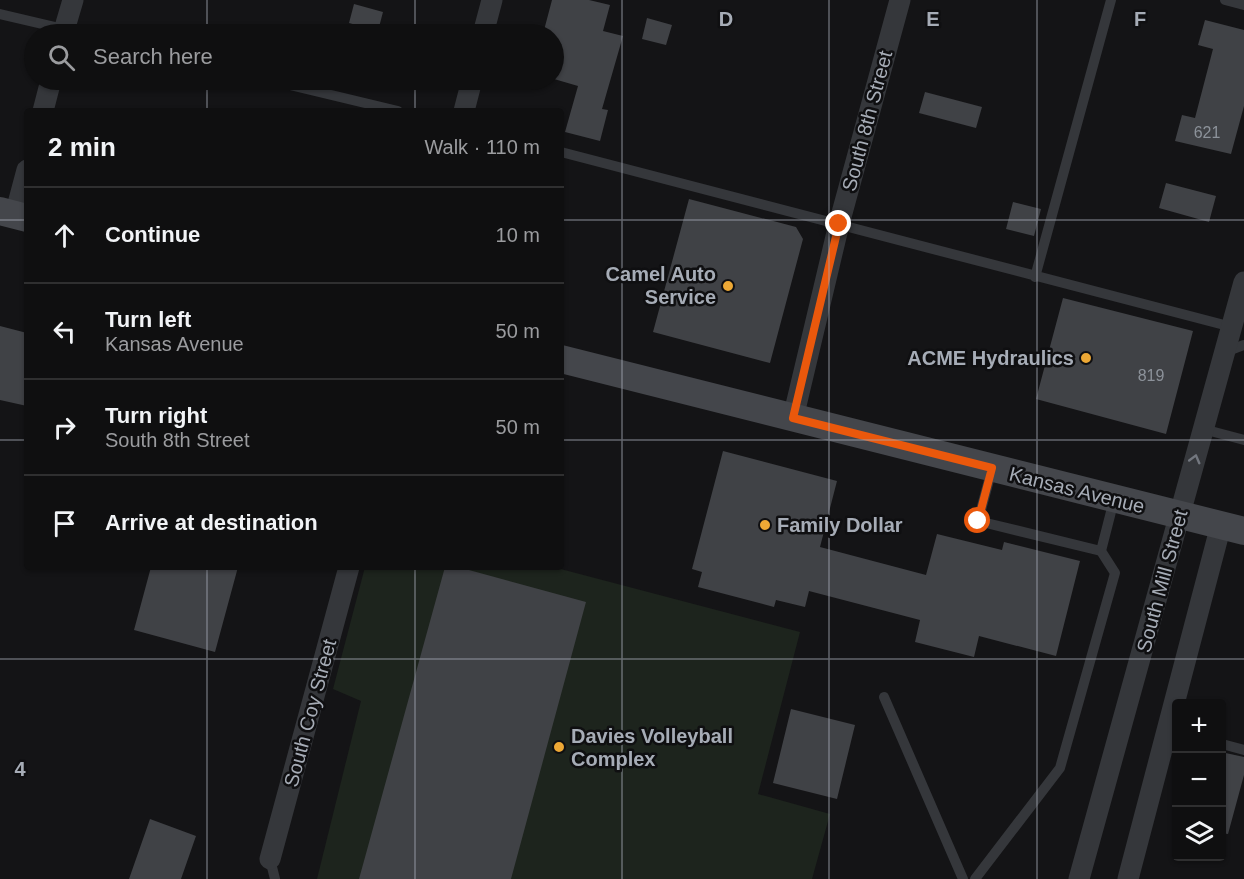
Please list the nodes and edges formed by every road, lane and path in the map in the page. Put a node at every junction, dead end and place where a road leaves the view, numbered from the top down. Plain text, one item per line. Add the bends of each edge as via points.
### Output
1 (73, 0) edge
2 (492, 0) edge
3 (900, 0) edge
4 (1111, 0) edge
5 (1225, 0) edge
6 (1244, 5) edge
7 (0, 14) edge
8 (37, 24) edge
9 (72, 24) edge
10 (486, 24) edge
11 (48, 90) edge
12 (311, 90) edge
13 (469, 90) edge
14 (44, 108) edge
15 (386, 108) edge
16 (465, 108) edge
17 (564, 153) edge
18 (24, 180) edge
19 (14, 214) edge
20 (839, 224) junction
21 (1035, 277) junction
22 (1244, 282) edge
23 (1232, 327) junction
24 (1234, 348) edge
25 (564, 360) edge
26 (793, 418) junction
27 (1203, 429) junction
28 (1244, 440) edge
29 (992, 468) junction
30 (1114, 499) junction
31 (1180, 516) junction
32 (1233, 528) edge
33 (1101, 551) junction
34 (348, 570) edge
35 (884, 698) dead end
36 (1181, 699) edge
37 (1172, 730) edge
38 (1226, 745) edge
39 (1244, 750) edge
40 (272, 869) edge
41 (963, 879) edge
42 (975, 879) edge
43 (1079, 879) edge
44 (1128, 879) edge

1 - 9 street
2 - 10 street
3 - 20 street, South 8th Street
4 - 21 lane
5 - 6 lane
7 - 8 lane
11 - 14 street
12 - 15 lane
13 - 16 street
17 - 20 lane
18 - 19 street
20 - 21 lane
20 - 26 street, South 8th Street
21 - 23 lane
22 - 23 street, South Mill Street
23 - 24 street, South Mill Street
24 - 27 street, South Mill Street
25 - 26 main road, Kansas Avenue
26 - 29 main road, Kansas Avenue
27 - 28 lane
31 -> 27 street, South Mill Street
29 - 30 main road, Kansas Avenue
29 - 33 lane via 978,521
30 - 31 main road, Kansas Avenue
30 - 33 lane
31 - 32 main road, Kansas Avenue
31 - 43 street, South Mill Street
32 - 36 street
33 - 42 lane via 1115,573 1060,768
34 - 40 street, South Coy Street
35 - 41 lane
37 - 44 street
38 - 39 lane

